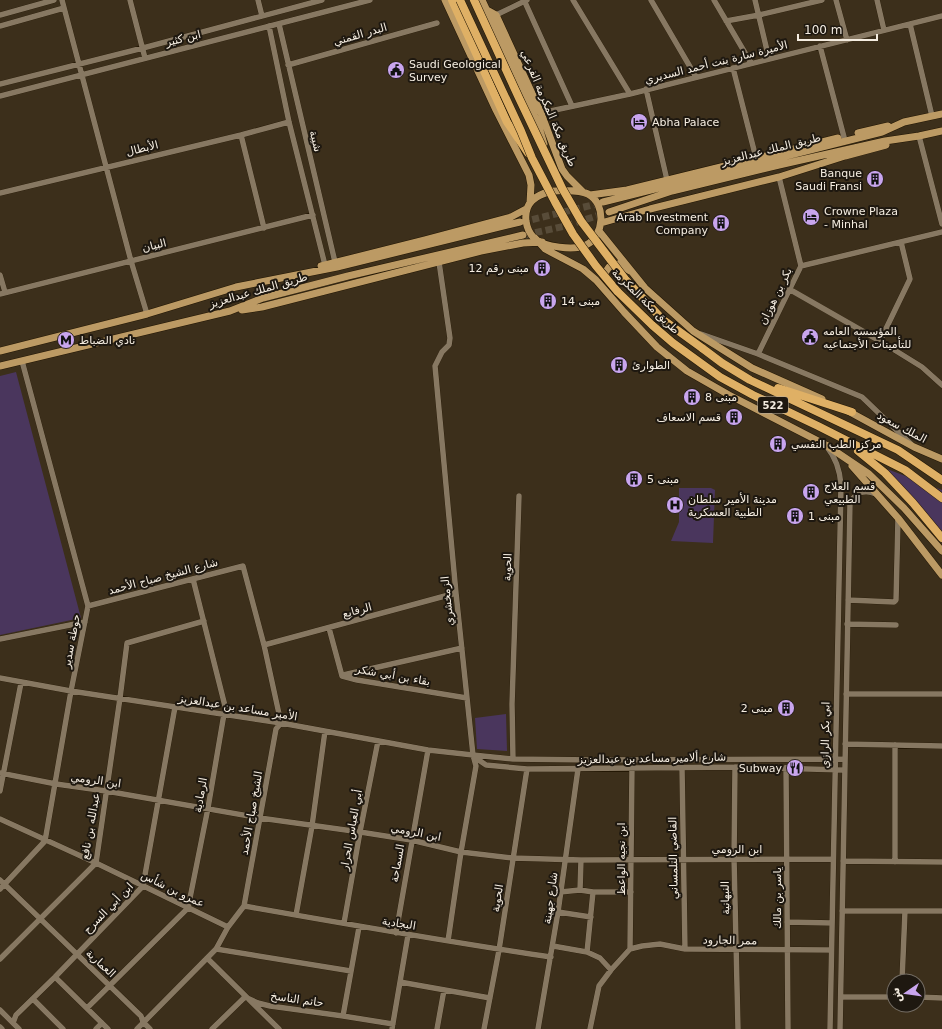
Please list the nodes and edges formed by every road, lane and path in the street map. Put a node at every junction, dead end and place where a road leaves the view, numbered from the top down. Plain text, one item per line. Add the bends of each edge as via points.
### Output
1 (54, 0) edge
2 (62, 0) edge
3 (130, 0) edge
4 (258, 0) edge
5 (322, 0) edge
6 (370, 0) edge
7 (445, 0) edge
8 (452, 0) edge
9 (460, 0) edge
10 (474, 0) edge
11 (482, 0) edge
12 (525, 0) edge
13 (573, 0) edge
14 (651, 0) edge
15 (714, 0) edge
16 (755, 0) edge
17 (822, 0) edge
18 (836, 0) edge
19 (877, 0) edge
20 (356, 2) edge
21 (64, 8) junction
22 (487, 10) junction
23 (0, 15) edge
24 (496, 15) junction
25 (759, 15) junction
26 (262, 16) junction
27 (942, 16) edge
28 (726, 21) junction
29 (437, 23) dead end
30 (279, 24) junction
31 (910, 24) junction
32 (0, 26) edge
33 (269, 26) junction
34 (884, 30) junction
35 (846, 40) junction
36 (820, 46) junction
37 (143, 48) junction
38 (146, 58) junction
39 (768, 59) junction
40 (78, 63) junction
41 (751, 63) junction
42 (288, 65) junction
43 (733, 68) junction
44 (81, 75) junction
45 (696, 77) junction
46 (0, 84) edge
47 (646, 89) junction
48 (630, 94) junction
49 (0, 96) edge
50 (572, 106) junction
51 (541, 113) junction
52 (942, 114) edge
53 (932, 116) junction
54 (289, 122) junction
55 (904, 122) junction
56 (942, 131) edge
57 (241, 134) junction
58 (919, 136) junction
59 (844, 137) junction
60 (909, 138) junction
61 (532, 158) junction
62 (548, 158) junction
63 (756, 158) junction
64 (106, 167) junction
65 (779, 177) junction
66 (667, 180) junction
67 (0, 193) edge
68 (586, 194) junction
69 (603, 202) tunnel mouth
70 (528, 206) junction
71 (609, 212) tunnel mouth
72 (313, 215) junction
73 (520, 222) tunnel mouth
74 (601, 223) junction
75 (942, 224) edge
76 (264, 228) junction
77 (599, 231) junction
78 (942, 232) edge
79 (523, 235) tunnel mouth
80 (539, 241) junction
81 (901, 242) junction
82 (131, 261) junction
83 (335, 262) junction
84 (439, 262) junction
85 (324, 265) junction
86 (801, 266) junction
87 (633, 273) junction
88 (0, 275) edge
89 (236, 287) junction
90 (790, 289) junction
91 (2, 293) edge
92 (230, 311) junction
93 (624, 312) junction
94 (147, 314) junction
95 (694, 331) junction
96 (880, 341) junction
97 (0, 351) edge
98 (758, 354) junction
99 (22, 361) junction
100 (0, 366) edge
101 (750, 380) junction
102 (942, 385) edge
103 (852, 412) junction
104 (847, 441) junction
105 (826, 445) junction
106 (914, 447) junction
107 (843, 457) junction
108 (942, 459) edge
109 (942, 480) edge
110 (877, 494) junction
111 (519, 496) dead end
112 (942, 498) edge
113 (898, 518) junction
114 (942, 538) edge
115 (942, 551) edge
116 (942, 576) edge
117 (193, 578) junction
118 (456, 593) junction
119 (848, 600) junction
120 (88, 606) junction
121 (204, 621) junction
122 (85, 622) junction
123 (847, 624) junction
124 (896, 625) dead end
125 (329, 628) junction
126 (0, 639) edge
127 (264, 645) junction
128 (462, 648) junction
129 (342, 676) junction
130 (0, 678) edge
131 (21, 683) junction
132 (71, 691) junction
133 (846, 694) junction
134 (942, 694) edge
135 (120, 698) junction
136 (467, 698) junction
137 (175, 707) junction
138 (224, 714) junction
139 (281, 723) junction
140 (325, 731) junction
141 (378, 741) junction
142 (845, 744) junction
143 (895, 745) junction
144 (942, 746) edge
145 (428, 750) junction
146 (473, 755) junction
147 (513, 758) junction
148 (835, 758) junction
149 (845, 758) junction
150 (614, 760) junction
151 (735, 767) junction
152 (614, 768) junction
153 (632, 768) junction
154 (682, 768) junction
155 (786, 768) junction
156 (527, 769) junction
157 (578, 769) junction
158 (834, 769) junction
159 (845, 770) junction
160 (2, 773) edge
161 (56, 784) junction
162 (0, 791) edge
163 (106, 791) junction
164 (158, 800) junction
165 (208, 808) junction
166 (260, 818) junction
167 (0, 819) edge
168 (312, 826) junction
169 (360, 832) junction
170 (411, 840) junction
171 (46, 841) junction
172 (461, 852) junction
173 (513, 858) junction
174 (734, 858) junction
175 (631, 859) junction
176 (683, 859) junction
177 (787, 859) junction
178 (833, 859) junction
179 (565, 860) junction
180 (581, 860) junction
181 (843, 861) junction
182 (895, 862) junction
183 (942, 862) edge
184 (96, 863) junction
185 (0, 880) edge
186 (143, 886) junction
187 (2, 887) edge
188 (580, 890) junction
189 (560, 892) junction
190 (593, 892) junction
191 (631, 892) junction
192 (244, 906) junction
193 (188, 908) junction
194 (842, 911) junction
195 (906, 911) junction
196 (942, 911) edge
197 (558, 912) junction
198 (296, 915) junction
199 (591, 917) junction
200 (40, 919) junction
201 (787, 922) junction
202 (344, 923) junction
203 (832, 923) junction
204 (228, 927) junction
205 (359, 927) junction
206 (396, 933) junction
207 (408, 935) junction
208 (448, 941) junction
209 (552, 946) junction
210 (216, 948) junction
211 (630, 949) junction
212 (685, 949) junction
213 (498, 950) junction
214 (736, 950) junction
215 (831, 950) junction
216 (787, 951) junction
217 (587, 952) junction
218 (77, 954) junction
219 (551, 957) junction
220 (207, 958) junction
221 (0, 959) edge
222 (611, 970) junction
223 (351, 971) junction
224 (902, 973) edge
225 (56, 977) junction
226 (400, 982) junction
227 (109, 985) junction
228 (444, 990) junction
229 (245, 997) junction
230 (841, 997) junction
231 (886, 997) edge
232 (490, 998) junction
233 (926, 998) edge
234 (942, 998) edge
235 (33, 999) junction
236 (87, 1008) junction
237 (0, 1010) edge
238 (343, 1016) junction
239 (143, 1022) junction
240 (13, 1023) junction
241 (102, 1023) junction
242 (0, 1027) edge
243 (392, 1027) edge
244 (2, 1029) edge
245 (19, 1029) edge
246 (63, 1029) edge
247 (96, 1029) edge
248 (108, 1029) edge
249 (137, 1029) edge
250 (150, 1029) edge
251 (213, 1029) edge
252 (279, 1029) edge
253 (437, 1029) edge
254 (484, 1029) edge
255 (538, 1029) edge
256 (590, 1029) edge
257 (738, 1029) edge
258 (788, 1029) edge
259 (830, 1029) edge
260 (840, 1029) edge

1 - 23 street
2 - 21 street
3 - 37 street
4 - 26 street
5 - 26 street, ابن كثير
6 - 20 street, ابن كثير
7 - 70 main road via 529,175 531,185
8 - 61 highway, bridge via 508,122
9 - 61 highway, طريق مكة المكرمة, bridge
10 - 62 highway, طريق مكة المكرمة, bridge
11 - 22 main road
12 - 24 street
12 - 50 street
13 - 48 street
14 - 45 street
15 - 28 street
16 - 25 street
17 - 25 street
18 - 35 street
19 - 34 street
20 - 30 street, ابن كثير
21 - 32 street
21 - 40 street
22 - 24 main road
22 - 62 main road, bridge via 527,97
24 - 51 main road, طريق مكة المكرمة الفرعي
25 - 28 street
25 - 39 street
26 - 37 street, ابن كثير
27 - 31 street, الأميرة سارة بنت أحمد السديري
28 - 41 street
29 - 42 street, البدر القمني
30 - 33 street, ابن كثير
30 - 42 street, شيبة
31 - 34 street, الأميرة سارة بنت أحمد السديري
31 - 53 street
33 - 38 street, ابن كثير
33 - 54 street, شيبة
34 - 35 street, الأميرة سارة بنت أحمد السديري
35 - 36 street, الأميرة سارة بنت أحمد السديري
36 - 39 street, الأميرة سارة بنت أحمد السديري
36 - 59 street
37 - 38 street
37 - 40 street, ابن كثير
38 - 44 street, ابن كثير
39 - 41 street, الأميرة سارة بنت أحمد السديري
40 - 44 street
40 - 46 street, ابن كثير
41 - 43 street, الأميرة سارة بنت أحمد السديري
42 - 83 street, شيبة
43 - 45 street, الأميرة سارة بنت أحمد السديري
43 - 63 street
44 - 49 street, ابن كثير
44 - 64 street
45 - 47 street, الأميرة سارة بنت أحمد السديري
47 - 48 street, الأميرة سارة بنت أحمد السديري
47 - 66 street
48 - 50 street, الأميرة سارة بنت أحمد السديري
50 - 51 street, الأميرة سارة بنت أحمد السديري
51 - 68 main road, طريق مكة المكرمة الفرعي via 562,169
52 - 53 main road, طريق الملك عبدالعزيز
53 - 55 main road, طريق الملك عبدالعزيز
54 - 57 street, الأبطال
54 - 72 street, شيبة
55 - 59 main road
55 - 69 main road, طريق الملك عبدالعزيز via 882,132
56 - 58 main road, طريق الملك عبدالعزيز
57 - 64 street, الأبطال
57 - 76 street
58 - 60 main road, طريق الملك عبدالعزيز
58 - 75 street
59 - 63 main road
60 - 65 main road
60 - 71 main road, طريق الملك عبدالعزيز via 779,164 672,191
61 - 104 highway, طريق مكة المكرمة / 522, bridge via 573,234 596,266 617,291 662,334 720,377 753,396
62 - 101 highway, طريق مكة المكرمة, bridge via 581,221 625,279 662,319
63 - 66 main road
64 - 67 street, الأبطال
64 - 82 street
65 - 74 main road
65 - 86 street, بكر بن هوزان
66 - 68 main road via 627,190
68 - 70 main road via 552,191 543,193
68 - 74 main road via 597,203
70 - 80 main road via 526,217 529,232
70 - 83 main road via 511,217
72 - 76 street, البيان
72 - 85 street, شيبة
73 - 89 main road, طريق الملك عبدالعزيز via 337,267
74 - 77 main road
76 - 82 street, البيان
77 - 80 main road via 593,241 578,248
77 - 87 main road
78 - 81 street
79 - 92 main road, طريق الملك عبدالعزيز via 263,298
80 - 84 main road
80 - 93 main road via 545,249 583,269
81 - 86 street
81 - 96 street via 910,279
82 - 91 street, البيان
82 - 94 street
83 - 85 main road
84 - 92 main road via 262,307
84 - 118 street, الزمخشري via 450,345 442,352 435,366
85 - 89 main road
86 - 90 street, بكر بن هوزان
87 - 93 main road via 618,264 609,267 605,273
87 - 95 main road via 645,288
88 - 91 street
89 - 94 main road, طريق الملك عبدالعزيز
90 - 96 street
90 - 98 street, بكر بن هوزان
92 - 99 main road, طريق الملك عبدالعزيز
93 - 105 main road via 657,347 687,371
94 - 97 main road, طريق الملك عبدالعزيز
95 - 98 street
95 - 103 main road via 752,368
96 - 102 street via 922,366
98 - 106 street via 862,397
99 - 100 main road, طريق الملك عبدالعزيز
99 - 120 street, حوطة سدير
101 - 103 highway
101 - 109 highway, طريق مكة المكرمة / 522 via 898,450
103 - 106 main road, الملك سعود
104 - 112 highway, طريق مكة المكرمة / 522 via 905,470
104 - 114 highway via 885,473
105 - 107 main road
105 - 148 street, ابي بكر الرازي via 838,467 841,485
106 - 108 main road, الملك سعود
107 - 110 main road
107 - 115 main road via 886,489
110 - 113 main road
110 - 119 street, ابي بكر الرازي via 863,492 856,495 850,503
111 - 147 street, الحوية via 512,704
113 - 116 main road
113 - 119 street via 895,601
117 - 120 street, شارع الشيخ صباح الأحمد
117 - 121 street, الرمادية
117 - 127 street, شارع الشيخ صباح الأحمد via 243,566
118 - 125 street, الرفايع
118 - 128 street, الزمخشري
119 - 123 street, ابي بكر الرازي
120 - 122 street, حوطة سدير
121 - 135 street, عبدالله بن نافع via 126,643
121 - 138 street, الرمادية via 226,710
122 - 126 street
122 - 132 street, حوطة سدير
123 - 124 street
123 - 133 street, ابي بكر الرازي
125 - 127 street, الرفايع
125 - 129 street, بقاء بن أبي شكر
127 - 139 street
128 - 129 street
128 - 136 street, الزمخشري
129 - 136 street, بقاء بن أبي شكر
130 - 131 street, الأمير مساعد بن عبدالعزيز
131 - 132 street, الأمير مساعد بن عبدالعزيز
131 - 160 street
132 - 135 street, الأمير مساعد بن عبدالعزيز
132 - 161 street, حوطة سدير
133 - 134 street
133 - 142 street, ابي بكر الرازي
135 - 137 street, الأمير مساعد بن عبدالعزيز
135 - 163 street, عبدالله بن نافع
136 - 146 street, الزمخشري
137 - 138 street, الأمير مساعد بن عبدالعزيز
137 - 164 street, ابن أبي السرح
138 - 139 street, الأمير مساعد بن عبدالعزيز
138 - 165 street, الرمادية
139 - 140 street, الأمير مساعد بن عبدالعزيز
139 - 166 street, الشيخ صباح الأحمد via 276,728
140 - 141 street, الأمير مساعد بن عبدالعزيز
140 - 168 street
141 - 145 street, الأمير مساعد بن عبدالعزيز
141 - 169 street, أبي العباس الحرار
142 - 143 street
142 - 149 street, ابي بكر الرازي
143 - 144 street
143 - 182 street
145 - 146 street, الأمير مساعد بن عبدالعزيز
145 - 170 street, السماحة
146 - 147 street, الأمير مساعد بن عبدالعزيز
146 - 156 street, شارع ألامير مساعد بن عبدالعزيز via 486,765
146 - 172 street, الزمخشري via 476,766
147 - 150 street, الأمير مساعد بن عبدالعزيز
148 - 149 street
148 - 150 street, الأمير مساعد بن عبدالعزيز
148 - 158 street, ابي بكر الرازي
149 - 159 street, ابي بكر الرازي
150 - 152 street
151 - 154 street, شارع ألامير مساعد بن عبدالعزيز
151 - 155 street, شارع ألامير مساعد بن عبدالعزيز
151 - 174 street, النبهانية
152 - 153 street, شارع ألامير مساعد بن عبدالعزيز
152 - 157 street, شارع ألامير مساعد بن عبدالعزيز
153 - 154 street, شارع ألامير مساعد بن عبدالعزيز
153 - 175 street, ابن نجيه الواعظ
154 - 176 street, القاضي التلمساني
155 - 158 street, شارع ألامير مساعد بن عبدالعزيز
155 - 177 street, ياسر بن مالك
156 - 157 street, شارع ألامير مساعد بن عبدالعزيز
156 - 173 street, الحوية
157 - 179 street, شارع جهينة
158 - 159 street, شارع ألامير مساعد بن عبدالعزيز
158 - 178 street, ابي بكر الرازي
159 - 181 street, ابي بكر الرازي
160 - 161 street, ابن الرومي
160 - 162 street
161 - 163 street, ابن الرومي
161 - 171 street, حوطة سدير
163 - 164 street, ابن الرومي
163 - 184 street, عبدالله بن نافع
164 - 165 street, ابن الرومي
164 - 186 street, ابن أبي السرح
165 - 166 street, ابن الرومي
165 - 193 street, الرمادية
166 - 168 street, ابن الرومي
166 - 192 street, الشيخ صباح الأحمد
167 - 171 street, عمرو بن شأس
168 - 169 street, ابن الرومي
168 - 198 street
169 - 170 street, ابن الرومي
169 - 202 street, أبي العباس الحرار
170 - 172 street, ابن الرومي
170 - 206 street, السماحة
171 - 184 street, عمرو بن شأس
171 - 187 street
172 - 173 street, ابن الرومي
172 - 208 street, الزمخشري
173 - 179 street, ابن الرومي
173 - 213 street, الحوية
174 - 176 street, ابن الرومي
174 - 177 street, ابن الرومي
174 - 214 street, النبهانية
175 - 176 street, ابن الرومي
175 - 180 street, ابن الرومي
175 - 191 street, ابن نجيه الواعظ
176 - 212 street, القاضي التلمساني
177 - 178 street, ابن الرومي
177 - 201 street, ياسر بن مالك
178 - 203 street, ابي بكر الرازي
179 - 180 street, ابن الرومي
179 - 189 street, شارع جهينة
180 - 188 street
181 - 182 street
181 - 194 street, ابي بكر الرازي
182 - 183 street
184 - 186 street, عمرو بن شأس
184 - 200 street, عبدالله بن نافع
185 - 187 street, العمارية
186 - 193 street, عمرو بن شأس
186 - 218 street, ابن أبي السرح
187 - 200 street, العمارية
188 - 189 street
188 - 190 street
189 - 197 street, شارع جهينة
190 - 191 street
190 - 199 street
191 - 211 street, ابن نجيه الواعظ
192 - 198 street, البجادية
192 - 204 street, الشيخ صباح الأحمد
193 - 204 street, عمرو بن شأس
193 - 227 street
194 - 195 street
194 - 230 street, ابي بكر الرازي
195 - 196 street
195 - 224 street
197 - 199 street
197 - 209 street, شارع جهينة
198 - 202 street, البجادية
199 - 217 street
200 - 218 street, العمارية
200 - 221 street, عبدالله بن نافع
201 - 203 street
201 - 216 street, ياسر بن مالك
202 - 205 street, البجادية
203 - 215 street, ابي بكر الرازي
204 - 210 street, الشيخ صباح الأحمد
205 - 206 street, البجادية
205 - 223 street
206 - 207 street, البجادية
207 - 208 street, البجادية
207 - 226 street
208 - 213 street, البجادية
209 - 217 street
209 - 219 street, شارع جهينة
210 - 220 street, الشيخ صباح الأحمد
210 - 223 street
211 - 212 street, ممر الجارود via 653,944
211 - 222 street
212 - 214 street, ممر الجارود
213 - 219 street, البجادية
213 - 232 street, الحوية
214 - 216 street, ممر الجارود
214 - 257 street, النبهانية
215 - 216 street, ممر الجارود
215 - 259 street, ابي بكر الرازي
216 - 258 street, ياسر بن مالك
217 - 222 street via 600,958
218 - 225 street, ابن أبي السرح
218 - 227 street, العمارية
219 - 255 street, شارع جهينة
220 - 229 street
220 - 239 street, الشيخ صباح الأحمد
222 - 256 street via 599,986
223 - 238 street
225 - 235 street, ابن أبي السرح
225 - 236 street
226 - 228 street
226 - 243 street
227 - 236 street
227 - 239 street, العمارية via 141,1016
228 - 232 street
228 - 253 street
229 - 238 street, حاتم الناسخ via 270,1006
229 - 251 street
229 - 252 street
230 - 231 street
230 - 260 street, ابي بكر الرازي
232 - 254 street, الحوية
233 - 234 street
235 - 240 street, ابن أبي السرح via 16,1015
235 - 246 street
236 - 241 street
237 - 240 street
238 - 243 street, حاتم الناسخ
239 - 249 street, الشيخ صباح الأحمد
239 - 250 street, العمارية
240 - 245 street
241 - 247 street
241 - 248 street
242 - 244 street

